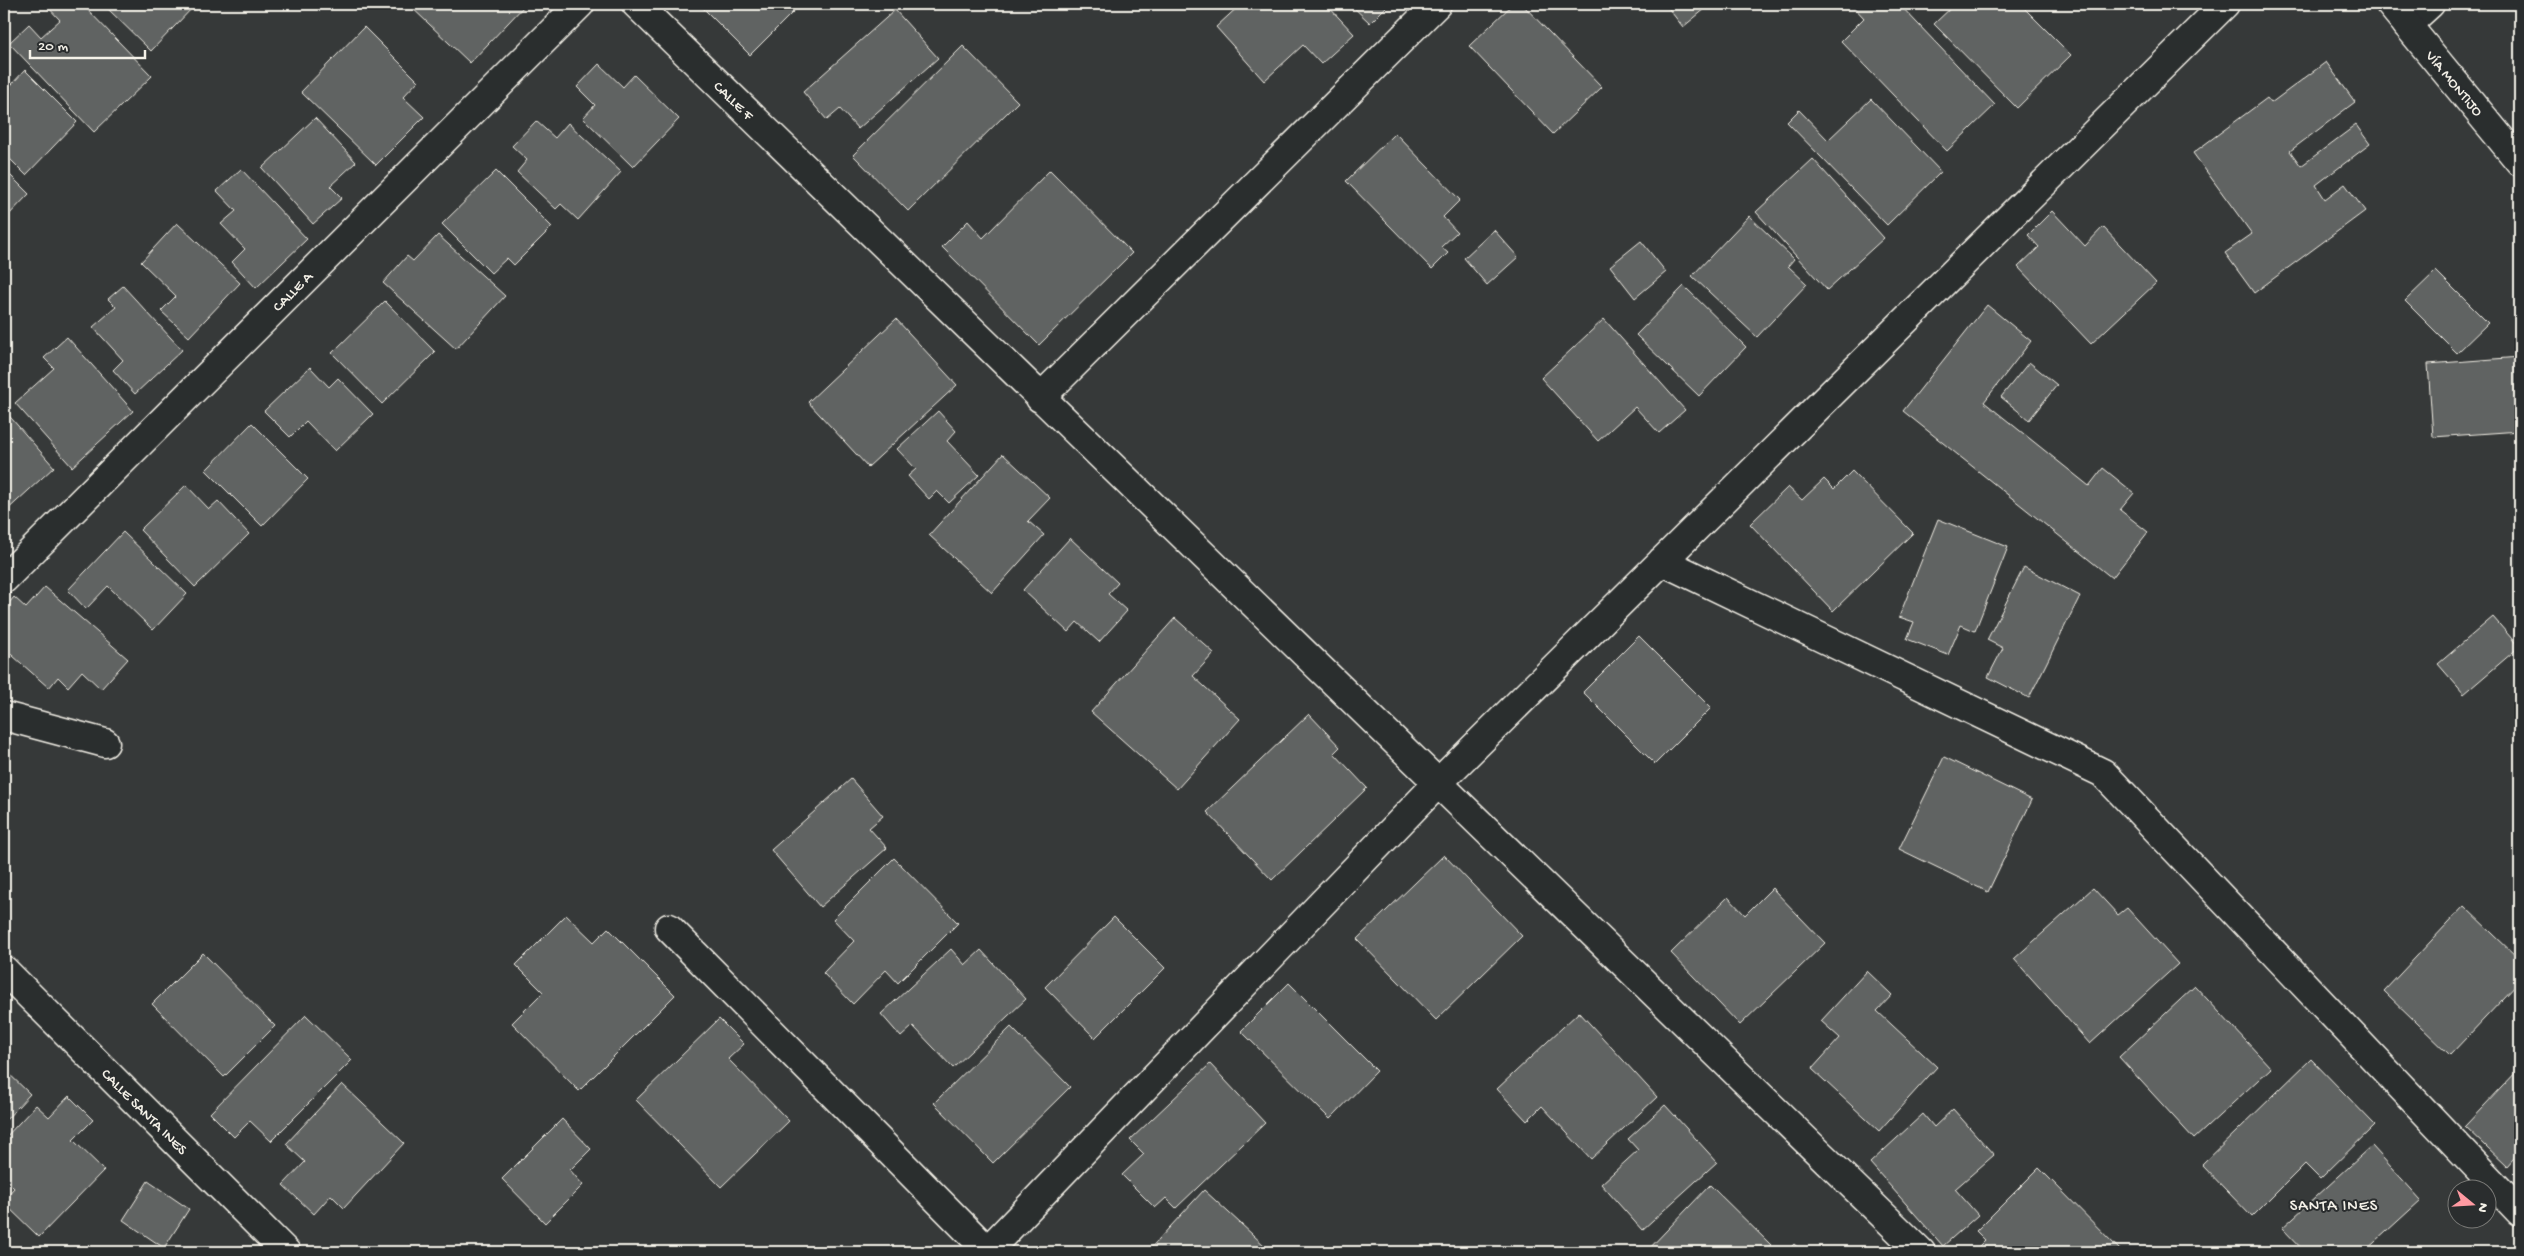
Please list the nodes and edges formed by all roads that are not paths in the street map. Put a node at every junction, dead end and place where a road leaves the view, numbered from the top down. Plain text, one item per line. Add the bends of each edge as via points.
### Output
1 (580, 4) edge
2 (636, 4) edge
3 (1437, 4) edge
4 (2225, 4) edge
5 (2390, 4) edge
6 (2430, 4) edge
7 (2407, 25) junction
8 (2520, 162) edge
9 (1040, 398) junction
10 (1662, 561) junction
11 (4, 579) edge
12 (4, 716) edge
13 (105, 743) dead end
14 (1437, 784) junction
15 (669, 928) dead end
16 (4, 970) edge
17 (2520, 1212) edge
18 (286, 1252) edge
19 (987, 1252) edge
20 (1921, 1252) edge

1 - 11 street, CALLE A
2 - 9 street, CALLE F
3 - 9 street
4 - 10 street
5 - 7 street, VÍA MONTIJO
6 - 7 street
7 - 8 street, VÍA MONTIJO
9 - 14 street, CALLE F
10 - 14 street
10 - 17 street via 2103,772
12 - 13 street
14 - 19 street
14 - 20 street, CALLE F
15 - 19 street
16 - 18 street, CALLE SANTA INES

